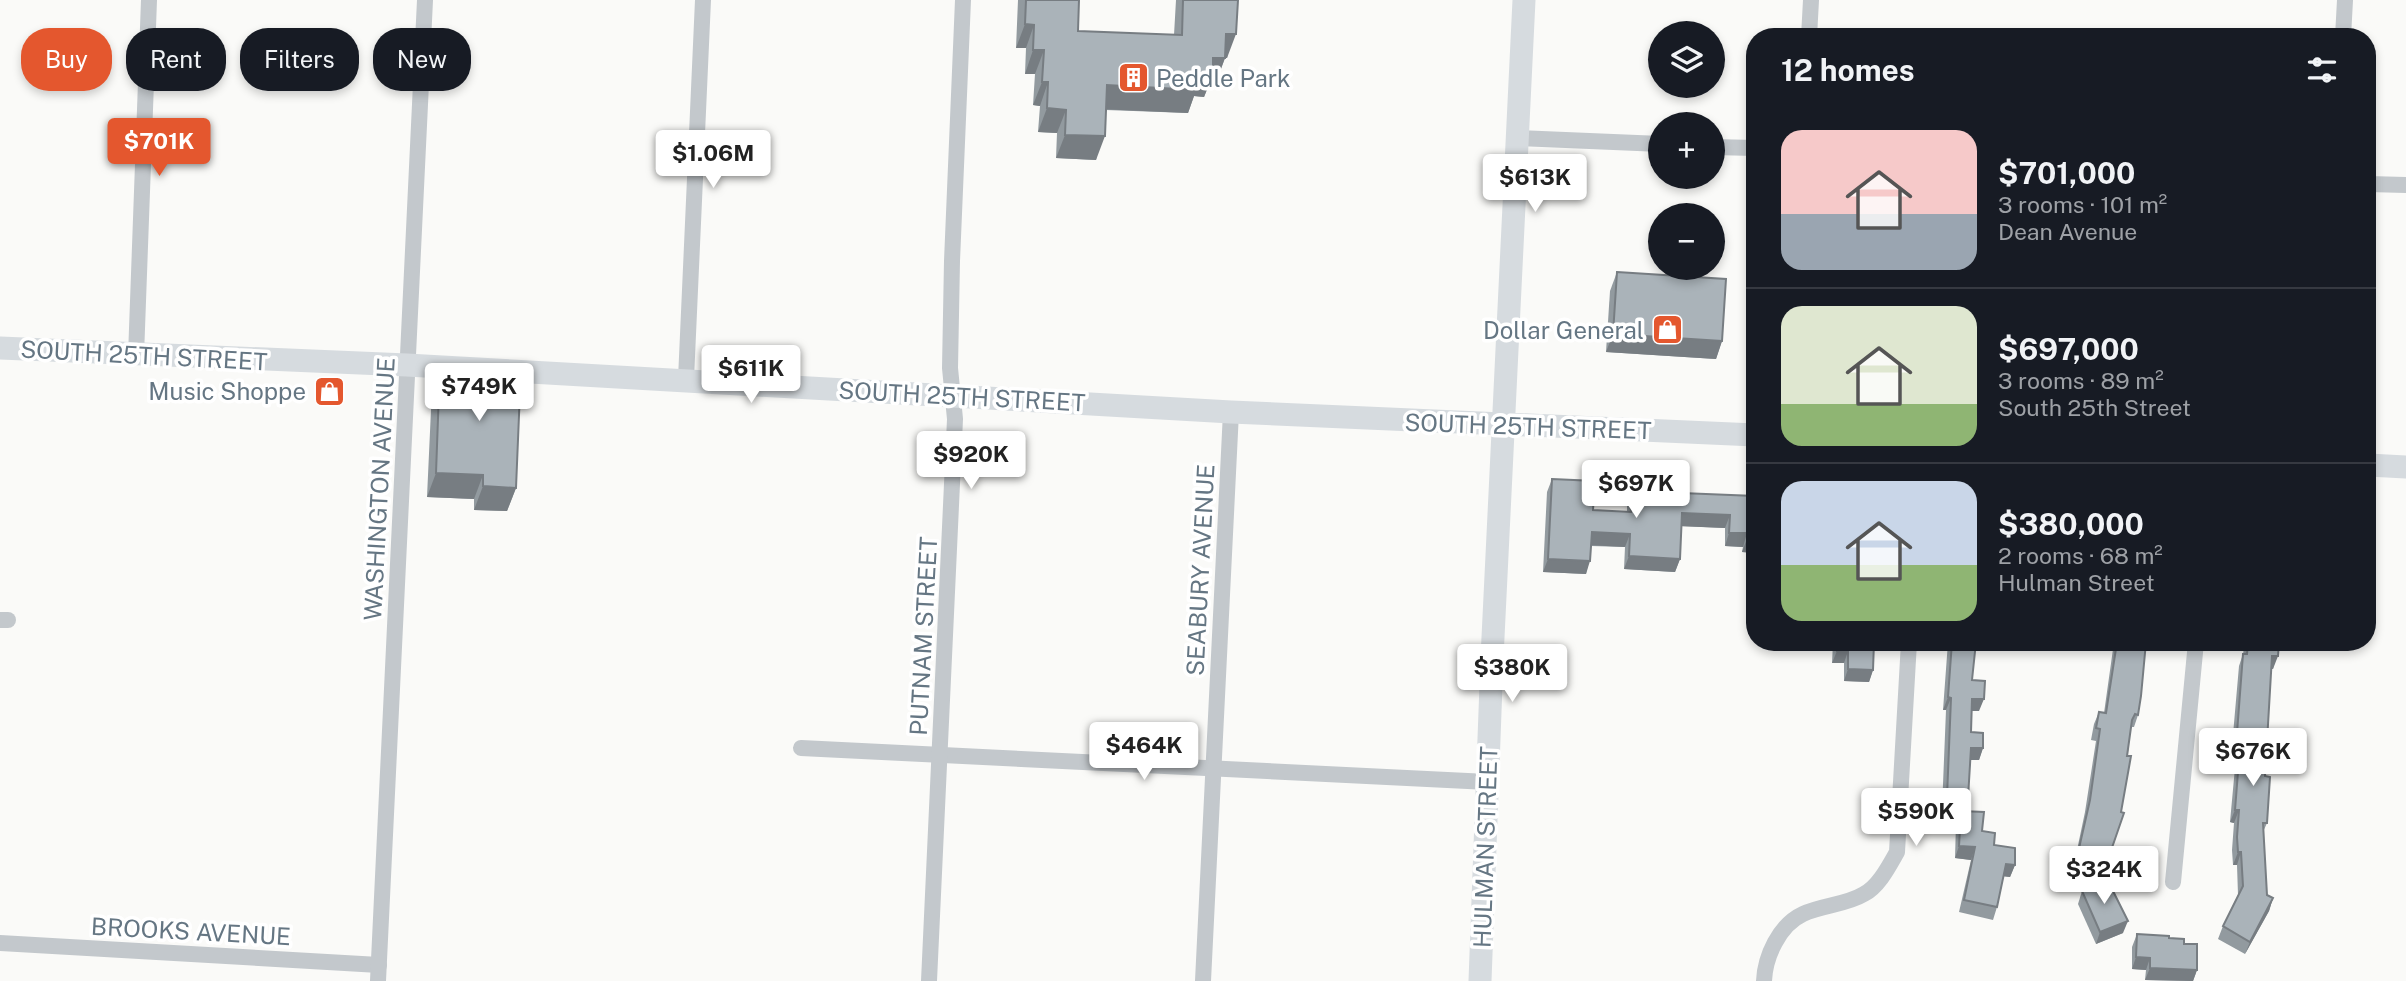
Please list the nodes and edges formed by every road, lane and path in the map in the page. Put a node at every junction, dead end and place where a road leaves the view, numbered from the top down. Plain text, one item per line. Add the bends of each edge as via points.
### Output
1 (149, 0) edge
2 (425, 0) edge
3 (703, 0) edge
4 (963, 0) edge
5 (1524, 0) edge
6 (1811, 0) edge
7 (2345, 0) edge
8 (1809, 28) edge
9 (2343, 28) edge
10 (1517, 138) junction
11 (1648, 143) edge
12 (1725, 147) edge
13 (1746, 148) edge
14 (2376, 184) edge
15 (2406, 185) edge
16 (0, 348) edge
17 (136, 356) junction
18 (407, 365) junction
19 (686, 379) junction
20 (954, 396) junction
21 (1231, 412) junction
22 (1503, 425) junction
23 (1746, 435) edge
24 (2376, 465) edge
25 (2406, 467) edge
26 (1908, 651) edge
27 (2195, 651) edge
28 (801, 748) dead end
29 (940, 754) junction
30 (1214, 767) junction
31 (1488, 782) junction
32 (2173, 882) dead end
33 (0, 943) edge
34 (379, 973) edge
35 (929, 981) edge
36 (1203, 981) edge
37 (1480, 981) edge
38 (1764, 981) edge

1 - 17 street
2 - 18 street, WASHINGTON AVENUE
3 - 19 street
4 - 20 street, PUTNAM STREET via 951,261
5 - 10 main road, HULMAN STREET
6 - 8 street
7 - 9 street
10 - 11 street
10 - 22 main road, HULMAN STREET
12 - 13 street
14 - 15 street
16 - 17 main road, SOUTH 25TH STREET
17 - 18 main road, SOUTH 25TH STREET
18 - 19 main road, SOUTH 25TH STREET
18 - 34 street, WASHINGTON AVENUE
19 - 20 main road, SOUTH 25TH STREET
20 - 21 main road, SOUTH 25TH STREET
20 - 29 street, PUTNAM STREET
21 - 22 main road, SOUTH 25TH STREET
21 - 30 street, SEABURY AVENUE
22 - 23 main road, SOUTH 25TH STREET
22 - 31 main road, HULMAN STREET
24 - 25 main road
26 - 38 street via 1897,852 1884,875 1865,894 1800,915 1779,936 1765,963
27 - 32 street
28 - 29 street
29 - 30 street
29 - 35 street, PUTNAM STREET
30 - 31 street
30 - 36 street, SEABURY AVENUE
31 - 37 main road, HULMAN STREET
33 - 34 street, BROOKS AVENUE

